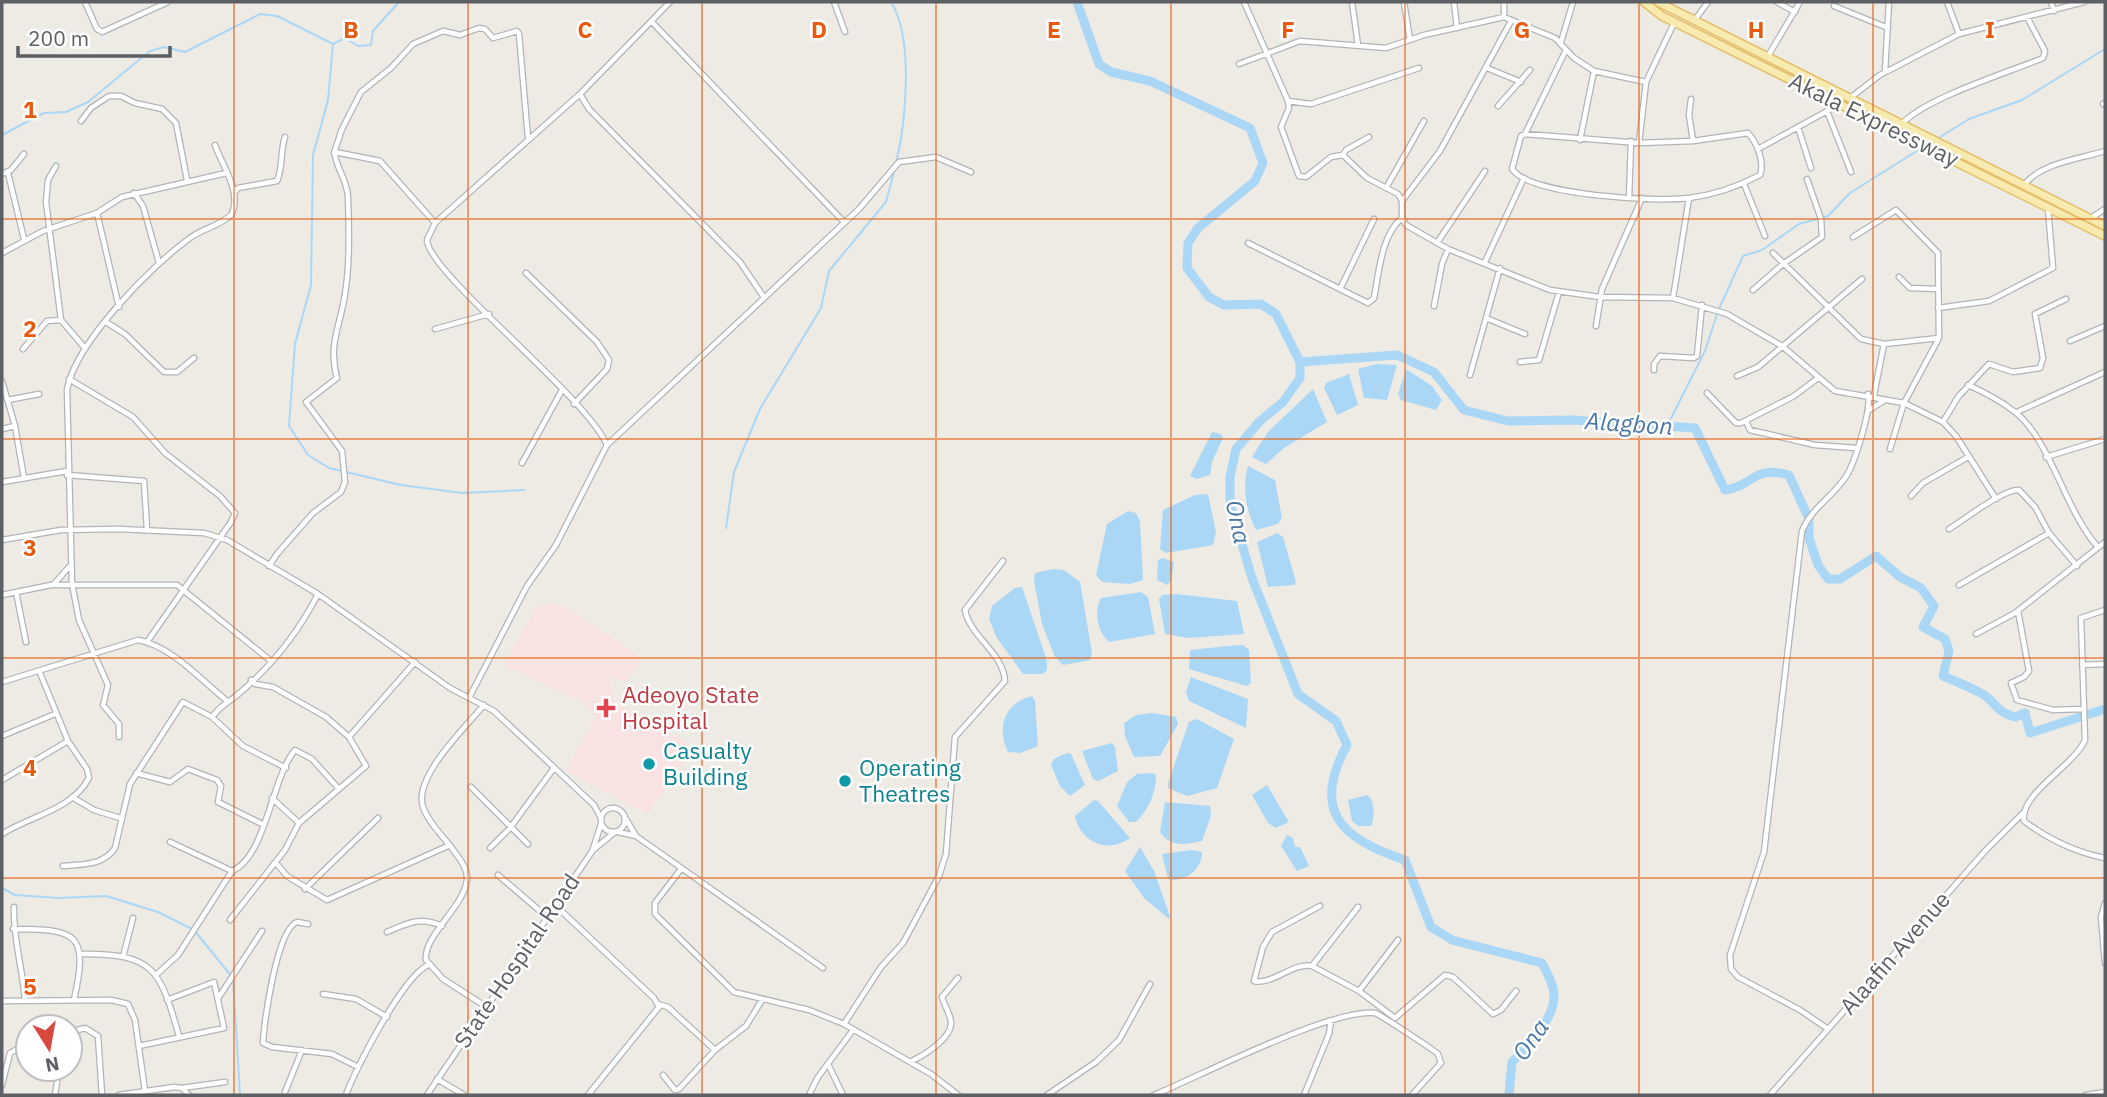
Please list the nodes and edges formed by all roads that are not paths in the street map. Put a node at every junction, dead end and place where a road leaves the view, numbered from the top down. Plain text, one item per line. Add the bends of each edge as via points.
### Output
1 (85, 2) edge
2 (168, 2) edge
3 (670, 2) edge
4 (834, 2) edge
5 (1244, 2) edge
6 (1352, 2) edge
7 (1404, 2) edge
8 (1454, 2) edge
9 (1504, 2) edge
10 (1573, 2) edge
11 (1644, 2) edge
12 (1658, 2) edge
13 (1708, 2) edge
14 (1777, 2) edge
15 (1800, 2) edge
16 (1889, 2) edge
17 (1947, 2) edge
18 (2051, 2) edge
19 (2084, 2) edge
20 (2074, 4) edge
21 (1834, 6) dead end
22 (2054, 11) junction
23 (1795, 12) junction
24 (1504, 17) junction
25 (2027, 17) junction
26 (1511, 21) junction
27 (651, 22) junction
28 (1675, 22) junction
29 (1693, 22) junction
30 (1457, 28) junction
31 (1888, 28) junction
32 (845, 32) dead end
33 (1959, 34) junction
34 (1410, 40) junction
35 (1561, 43) junction
36 (1358, 46) junction
37 (1566, 50) junction
38 (1265, 53) junction
39 (1768, 56) junction
40 (1239, 64) dead end
41 (1419, 68) dead end
42 (1487, 68) junction
43 (1530, 70) dead end
44 (1594, 71) junction
45 (1885, 72) junction
46 (1521, 82) junction
47 (1646, 82) junction
48 (580, 94) junction
49 (1850, 98) junction
50 (1691, 99) dead end
51 (1288, 101) junction
52 (1840, 103) junction
53 (1499, 106) dead end
54 (1827, 111) junction
55 (80, 121) dead end
56 (1424, 121) dead end
57 (1903, 123) junction
58 (1798, 127) junction
59 (1525, 134) junction
60 (285, 137) dead end
61 (1369, 137) dead end
62 (528, 139) junction
63 (1580, 140) junction
64 (1631, 141) junction
65 (1693, 141) junction
66 (1639, 143) junction
67 (215, 145) dead end
68 (1758, 149) junction
69 (2105, 151) edge
70 (334, 153) junction
71 (24, 154) dead end
72 (1343, 155) junction
73 (56, 166) dead end
74 (1811, 168) dead end
75 (1485, 171) dead end
76 (971, 172) dead end
77 (1851, 172) dead end
78 (226, 173) junction
79 (5, 174) edge
80 (1524, 178) junction
81 (1807, 179) dead end
82 (187, 180) junction
83 (1744, 184) junction
84 (2024, 186) junction
85 (1386, 188) junction
86 (134, 193) junction
87 (235, 193) junction
88 (1642, 197) junction
89 (1629, 198) junction
90 (1689, 198) junction
91 (1402, 201) junction
92 (2049, 208) junction
93 (2105, 209) edge
94 (97, 213) junction
95 (1402, 218) junction
96 (1374, 219) dead end
97 (2091, 219) junction
98 (844, 222) junction
99 (435, 223) junction
100 (2105, 226) edge
101 (48, 229) junction
102 (1765, 236) dead end
103 (2105, 236) edge
104 (1853, 237) dead end
105 (24, 239) junction
106 (1248, 243) dead end
107 (1437, 243) junction
108 (1448, 249) junction
109 (2, 253) edge
110 (1773, 253) dead end
111 (1485, 262) junction
112 (159, 263) junction
113 (1783, 264) junction
114 (1500, 268) junction
115 (526, 273) dead end
116 (1899, 277) dead end
117 (1862, 279) dead end
118 (1341, 287) junction
119 (1938, 289) junction
120 (1753, 290) dead end
121 (1559, 292) junction
122 (763, 296) junction
123 (1600, 297) junction
124 (1673, 298) junction
125 (2066, 299) dead end
126 (1702, 305) junction
127 (1434, 306) dead end
128 (119, 307) junction
129 (1828, 308) junction
130 (1938, 308) junction
131 (489, 314) junction
132 (1486, 318) junction
133 (61, 320) junction
134 (106, 322) junction
135 (1596, 326) dead end
136 (2105, 326) edge
137 (435, 328) dead end
138 (1525, 334) dead end
139 (1939, 338) junction
140 (2070, 341) dead end
141 (1884, 344) junction
142 (1782, 346) junction
143 (84, 347) junction
144 (23, 349) dead end
145 (194, 358) dead end
146 (1520, 362) dead end
147 (1654, 370) dead end
148 (2105, 372) edge
149 (1470, 375) dead end
150 (1737, 376) dead end
151 (1818, 378) junction
152 (69, 379) junction
153 (2, 381) edge
154 (1968, 385) junction
155 (562, 390) junction
156 (1707, 393) dead end
157 (39, 394) dead end
158 (1871, 395) junction
159 (1886, 399) junction
160 (8, 400) junction
161 (1904, 402) junction
162 (574, 404) junction
163 (1868, 411) junction
164 (2016, 412) junction
165 (1746, 421) junction
166 (1942, 422) junction
167 (15, 426) junction
168 (2, 429) edge
169 (2105, 439) edge
170 (607, 445) junction
171 (1856, 448) junction
172 (1889, 449) dead end
173 (1968, 457) junction
174 (2046, 457) junction
175 (522, 463) dead end
176 (67, 473) junction
177 (24, 478) junction
178 (2, 482) edge
179 (1911, 496) dead end
180 (1996, 499) junction
181 (1949, 529) dead end
182 (69, 530) junction
183 (147, 530) junction
184 (2049, 533) junction
185 (221, 537) junction
186 (2, 540) edge
187 (2105, 542) edge
188 (2097, 546) junction
189 (1003, 561) dead end
190 (70, 566) junction
191 (270, 566) junction
192 (2077, 566) junction
193 (54, 584) junction
194 (72, 584) junction
195 (1959, 585) dead end
196 (184, 589) junction
197 (16, 592) junction
198 (318, 594) junction
199 (2, 595) edge
200 (2105, 610) edge
201 (2018, 611) junction
202 (1976, 634) dead end
203 (26, 642) dead end
204 (147, 642) junction
205 (95, 653) junction
206 (271, 661) junction
207 (415, 662) junction
208 (2105, 664) edge
209 (2081, 665) junction
210 (40, 673) junction
211 (251, 680) junction
212 (2, 682) edge
213 (469, 698) junction
214 (226, 700) junction
215 (484, 705) junction
216 (2082, 711) junction
217 (56, 713) junction
218 (212, 717) junction
219 (2, 736) edge
220 (119, 737) dead end
221 (349, 737) junction
222 (68, 741) junction
223 (286, 768) junction
224 (554, 768) junction
225 (136, 773) junction
226 (2, 780) edge
227 (471, 788) dead end
228 (339, 789) junction
229 (79, 790) junction
230 (72, 797) junction
231 (272, 798) junction
232 (80, 800) junction
233 (594, 805) junction
234 (609, 809) junction
235 (2023, 813) junction
236 (120, 818) junction
237 (378, 818) dead end
238 (625, 819) junction
239 (601, 821) junction
240 (299, 823) junction
241 (262, 824) junction
242 (510, 828) junction
243 (616, 832) junction
244 (2, 834) edge
245 (636, 836) junction
246 (170, 842) dead end
247 (527, 844) dead end
248 (450, 845) junction
249 (490, 848) dead end
250 (593, 850) junction
251 (2105, 858) edge
252 (276, 863) junction
253 (63, 866) dead end
254 (681, 869) junction
255 (232, 870) junction
256 (498, 875) dead end
257 (306, 889) junction
258 (2105, 904) edge
259 (555, 905) junction
260 (1320, 906) dead end
261 (14, 907) dead end
262 (1358, 907) dead end
263 (547, 917) junction
264 (133, 918) dead end
265 (230, 920) dead end
266 (308, 924) dead end
267 (442, 926) junction
268 (13, 929) junction
269 (262, 930) dead end
270 (387, 932) dead end
271 (1398, 940) dead end
272 (80, 954) junction
273 (123, 957) junction
274 (2105, 963) edge
275 (428, 965) junction
276 (1312, 966) junction
277 (823, 968) dead end
278 (157, 975) junction
279 (957, 978) dead end
280 (1150, 984) dead end
281 (1359, 991) junction
282 (1516, 991) dead end
283 (323, 994) dead end
284 (219, 997) junction
285 (74, 1000) junction
286 (167, 1000) junction
287 (762, 1000) junction
288 (2, 1001) edge
289 (25, 1001) junction
290 (1377, 1003) junction
291 (658, 1004) junction
292 (485, 1006) junction
293 (1373, 1013) junction
294 (387, 1017) junction
295 (1331, 1021) junction
296 (844, 1024) junction
297 (84, 1028) edge
298 (1828, 1029) junction
299 (853, 1030) junction
300 (179, 1036) junction
301 (139, 1046) junction
302 (302, 1050) junction
303 (715, 1050) junction
304 (14, 1051) edge
305 (911, 1062) junction
306 (829, 1066) junction
307 (358, 1067) junction
308 (663, 1075) dead end
309 (437, 1079) junction
310 (225, 1082) dead end
311 (2, 1085) edge
312 (182, 1088) junction
313 (145, 1091) junction
314 (285, 1092) dead end
315 (2105, 1092) edge
316 (676, 1093) edge
317 (102, 1095) edge
318 (118, 1095) edge
319 (189, 1095) edge
320 (346, 1095) edge
321 (427, 1095) edge
322 (464, 1095) edge
323 (587, 1095) edge
324 (809, 1095) edge
325 (843, 1095) edge
326 (958, 1095) edge
327 (1046, 1095) edge
328 (1154, 1095) edge
329 (1304, 1095) edge
330 (1412, 1095) edge
331 (1770, 1095) edge
332 (2086, 1095) edge

1 - 2 street via 102,32
3 - 27 street
4 - 32 street
5 - 38 street
6 - 36 street
7 - 34 street
8 - 30 street
9 - 24 street
10 - 35 street
11 - 28 main road, Akala Expressway
12 - 29 main road, Akala Expressway
13 - 29 street
14 - 23 street
15 - 23 street
16 - 31 street
17 - 33 street
18 - 22 street
19 - 20 street
20 - 22 street
21 - 31 street
22 - 25 street
23 - 39 street
24 - 26 street
24 - 30 street
25 - 33 street
25 - 57 street via 2045,51 2043,58 1949,97
26 - 35 street
26 - 42 street
27 - 48 street
27 - 98 street
28 - 47 street
28 - 52 main road, Akala Expressway
29 - 39 main road, Akala Expressway
30 - 34 street
31 - 45 street
33 - 45 street
34 - 36 street via 1386,48
35 - 37 street
36 - 38 street via 1306,41
37 - 44 street
37 - 59 street
38 - 40 street
38 - 51 street
39 - 49 main road, Akala Expressway
41 - 51 street via 1311,104
42 - 46 street
42 - 91 street via 1440,151
43 - 46 street
44 - 47 street
44 - 63 street
45 - 49 street
46 - 53 street
47 - 66 street
48 - 62 street
48 - 122 street via 589,109 740,262
49 - 57 main road, Akala Expressway
50 - 65 street
51 - 72 street via 1281,127 1299,176 1306,177 1331,157
52 - 54 street
52 - 92 main road, Akala Expressway
54 - 58 street
54 - 77 street
55 - 82 street via 109,96 162,109 176,123
56 - 85 street
57 - 84 main road, Akala Expressway
58 - 68 street
58 - 74 street
59 - 63 street
59 - 80 street via 1512,169
60 - 87 street via 277,181 238,188
61 - 72 street
62 - 70 street via 520,34 493,38 479,28 460,35 443,31 413,44 361,92
62 - 99 street
63 - 64 street
64 - 66 street
64 - 89 street
65 - 66 street
65 - 68 street via 1745,133
67 - 78 street
68 - 83 street via 1762,173
69 - 84 street via 2039,172
70 - 99 street via 339,150 380,160
70 - 191 street via 346,177 348,200 345,295 331,355 337,378 306,402 340,449 345,482 341,492 313,513
71 - 79 street
72 - 85 street via 1367,178
73 - 101 street via 46,190
75 - 107 street
76 - 98 street via 936,157 903,159
78 - 82 street
78 - 87 street
79 - 105 street
80 - 89 street via 1586,194
80 - 111 street
81 - 113 street via 1821,219 1822,237
82 - 86 street
83 - 90 street
83 - 102 street
84 - 97 main road, Akala Expressway
85 - 91 street
86 - 94 street
86 - 112 street via 143,206
87 - 112 street via 235,208 225,221 199,232
88 - 89 street
88 - 90 street
88 - 123 street
90 - 124 street
91 - 95 street
92 - 103 main road, Akala Expressway
92 - 130 street via 2046,216 2053,268 1989,300
93 - 97 street
94 - 101 street
94 - 128 street
95 - 107 street
95 - 118 street via 1394,225 1382,257 1373,301 1368,303
96 - 118 street
97 - 100 main road, Akala Expressway
98 - 122 street
99 - 131 street via 427,240 429,250
101 - 105 street
101 - 133 street
104 - 119 street via 1896,210 1938,253
105 - 109 street
106 - 118 street
107 - 108 street
108 - 111 street
108 - 127 street
110 - 113 street
111 - 114 street
112 - 128 street
113 - 120 street
113 - 129 street
114 - 121 street
114 - 132 street
115 - 162 street via 597,342 609,360 607,369
116 - 119 street via 1910,288
117 - 129 street
119 - 130 street
121 - 123 street
121 - 146 street via 1539,360
122 - 170 street
123 - 124 street
123 - 135 street
124 - 126 street
125 - 154 street via 2035,314 2043,358 2040,368 2012,372 1991,363
126 - 142 street
126 - 147 street via 1697,356 1660,356
128 - 134 street
129 - 141 street via 1861,339
129 - 142 street
130 - 139 street
131 - 137 street
131 - 155 street
132 - 138 street
132 - 149 street
133 - 143 street
133 - 144 street via 47,321
134 - 143 street
134 - 145 street via 164,372 177,372
136 - 140 street
139 - 141 street
139 - 161 street
141 - 158 street
142 - 150 street via 1754,370
142 - 151 street
143 - 152 street
148 - 164 street
151 - 158 street via 1835,391
151 - 165 street
152 - 176 street
152 - 185 street via 133,417 177,465 233,510 234,517
153 - 160 street
154 - 164 street
154 - 166 street
155 - 162 street
155 - 175 street
156 - 165 street via 1736,423
157 - 160 street
158 - 159 street
158 - 163 street
159 - 161 street
159 - 163 street
160 - 167 street
161 - 166 street
161 - 172 street
162 - 170 street
163 - 171 street
164 - 174 street
165 - 171 street via 1750,430 1774,437
166 - 173 street
167 - 168 street
167 - 177 street
169 - 174 street
170 - 213 street
171 - 298 street via 1848,474 1807,520 1791,610 1764,852 1729,964 1738,977
173 - 179 street via 1923,483
173 - 180 street
174 - 188 street via 2077,519
176 - 177 street
176 - 182 street
176 - 183 street via 144,481
177 - 178 street
180 - 181 street
180 - 184 street via 2019,490
182 - 183 street
182 - 186 street
182 - 190 street
183 - 185 street
184 - 192 street
184 - 195 street
185 - 191 street
185 - 196 street
187 - 188 street
188 - 192 street
189 - 296 street via 965,610 1001,665 1005,681 955,737 942,868 903,943 881,967
190 - 193 street
190 - 194 street
191 - 198 street
192 - 201 street
193 - 194 street
193 - 197 street
194 - 196 street via 177,585
194 - 205 street via 79,620
196 - 204 street
196 - 206 street
197 - 199 street
197 - 203 street
198 - 206 street via 295,634
198 - 207 street
200 - 209 street via 2082,616
201 - 202 street
201 - 216 street via 2029,671 2011,683 2017,700 2053,710
204 - 205 street via 130,641
204 - 214 street
205 - 210 street
205 - 220 street via 108,685 103,705 119,724
206 - 211 street
207 - 213 street
207 - 221 street
208 - 209 street
209 - 216 street
210 - 212 street
210 - 217 street
211 - 214 street
211 - 221 street via 318,711
213 - 215 street
214 - 218 street
215 - 224 street
215 - 248 street via 423,783 425,811
216 - 235 street, Alaafin Avenue via 2083,745 2028,802
217 - 219 street
217 - 222 street
218 - 223 street via 243,746
218 - 225 street via 188,702 179,704
221 - 228 street via 366,766
222 - 226 street
222 - 229 street via 90,774
223 - 228 street via 293,752 300,751
223 - 231 street
224 - 233 street
224 - 242 street
225 - 236 street
225 - 241 street via 170,782 188,769 218,780 218,802
227 - 242 street
228 - 240 street
229 - 230 street
229 - 232 street
230 - 232 street
230 - 244 street via 55,810
231 - 240 street
231 - 241 street
232 - 236 street
233 - 234 street
233 - 239 street
234 - 238 street via 621,811
234 - 239 street
235 - 251 street via 2024,821 2052,839
235 - 298 street, Alaafin Avenue
236 - 253 street via 110,856 99,862
237 - 257 street
238 - 243 street
238 - 245 street
239 - 243 street via 605,829
239 - 250 street
240 - 252 street
241 - 255 street via 246,862
242 - 247 street
242 - 249 street
243 - 245 street
243 - 250 street, State Hospital Road
245 - 254 street
246 - 255 street
248 - 257 street via 331,900
248 - 267 street via 467,871 467,881
250 - 259 street, State Hospital Road
252 - 257 street
252 - 265 street
254 - 277 street
254 - 287 street via 655,903 655,914 734,992
255 - 278 street via 178,955
256 - 263 street
258 - 274 street
259 - 263 street, State Hospital Road
259 - 291 street
260 - 276 street via 1272,932 1253,979 1258,982
261 - 268 street
262 - 276 street
263 - 292 street, State Hospital Road
264 - 273 street
266 - 302 street via 297,922 287,929 263,1038 268,1046
267 - 270 street via 415,920
267 - 275 street via 428,948
268 - 272 street via 62,931 71,936
268 - 289 street
269 - 284 street
271 - 281 street
272 - 273 street
272 - 285 street
273 - 278 street
275 - 292 street
275 - 294 street via 415,973
276 - 281 street
278 - 286 street
279 - 305 street via 942,997 950,1029
280 - 327 street via 1119,1040 1096,1062
281 - 290 street
282 - 290 street via 1493,1014 1447,975 1399,1017
283 - 294 street via 356,999
284 - 286 street via 211,982
284 - 300 street via 223,1030
285 - 289 street
285 - 301 street via 128,1004 134,1012
286 - 300 street
287 - 296 street via 809,1010
287 - 303 street via 746,1026
288 - 289 street
290 - 293 street
291 - 303 street via 668,1007
291 - 323 street via 658,1011
292 - 309 street, State Hospital Road
293 - 295 street
293 - 330 street via 1440,1057 1438,1069
294 - 307 street
295 - 328 street
295 - 329 street
296 - 299 street
297 - 317 street via 98,1036
298 - 331 street, Alaafin Avenue
299 - 305 street
299 - 306 street
300 - 301 street
301 - 313 street
302 - 307 street via 332,1054
302 - 314 street
303 - 316 street
304 - 311 street
305 - 326 street
306 - 324 street
306 - 325 street
307 - 320 street
308 - 316 street
309 - 321 street, State Hospital Road
309 - 322 street
310 - 312 street
312 - 313 street
312 - 319 street
313 - 318 street
315 - 332 street

